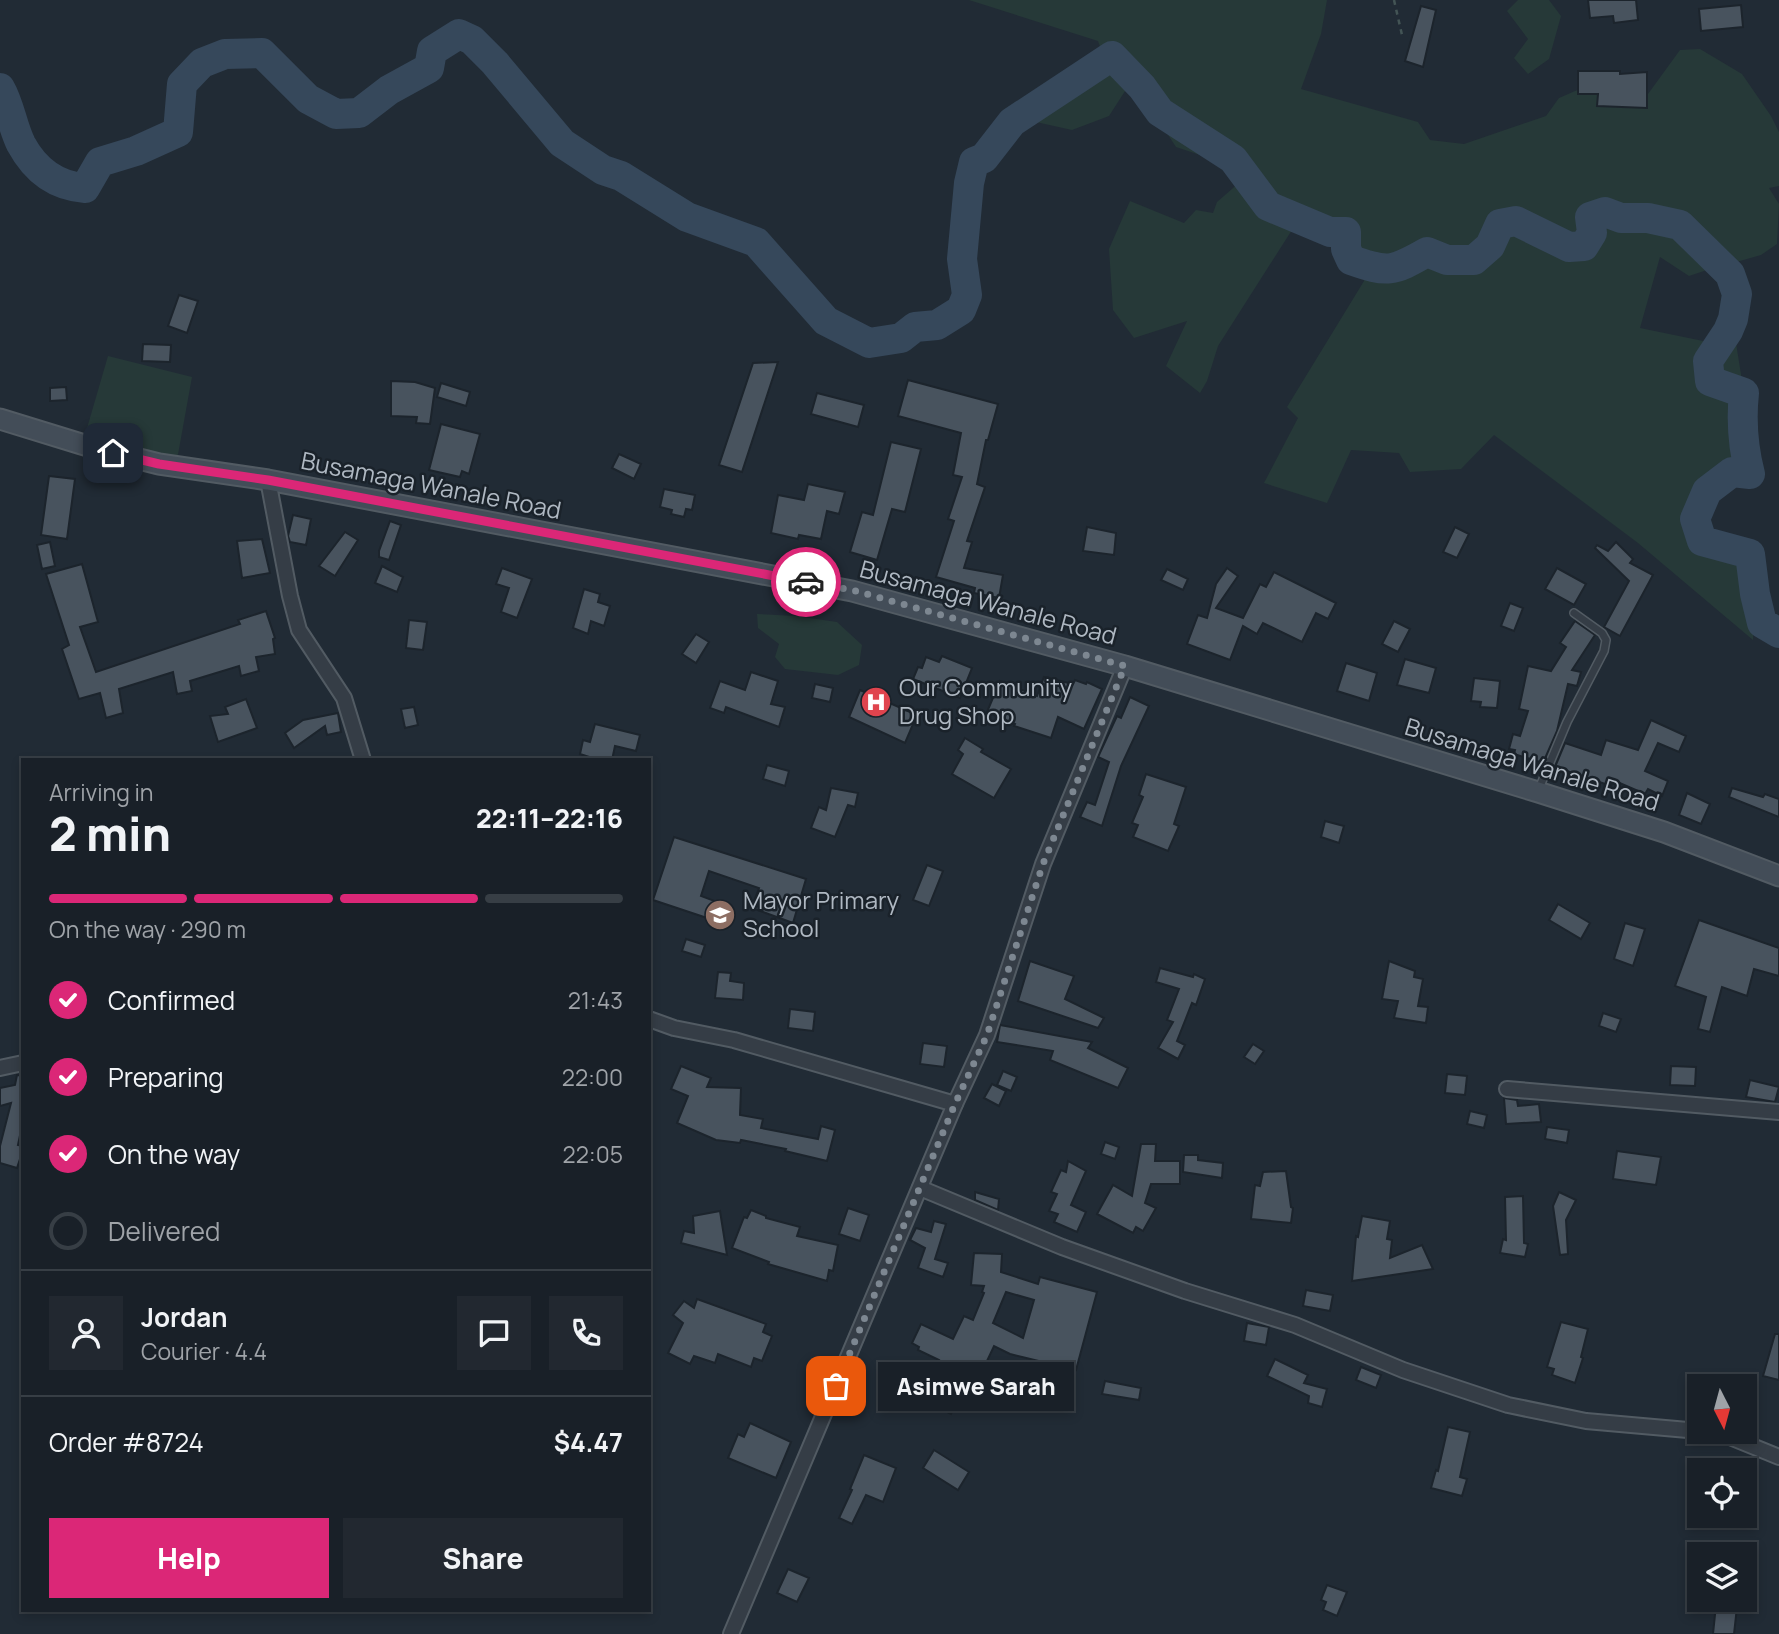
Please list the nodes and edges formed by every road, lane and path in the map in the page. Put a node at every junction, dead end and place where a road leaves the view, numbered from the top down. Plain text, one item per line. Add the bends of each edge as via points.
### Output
1 (1394, 0) edge
2 (1402, 35) dead end
3 (0, 419) edge
4 (268, 480) junction
5 (1574, 613) dead end
6 (1125, 666) junction
7 (362, 758) edge
8 (1538, 792) junction
9 (1779, 876) edge
10 (651, 1020) edge
11 (21, 1063) edge
12 (0, 1068) edge
13 (1507, 1089) dead end
14 (955, 1104) junction
15 (1779, 1112) edge
16 (920, 1188) junction
17 (1687, 1430) edge
18 (1747, 1444) edge
19 (1779, 1457) edge
20 (731, 1634) edge

1 - 2 path
3 - 4 street, Busamaga Wanale Road via 159,464
4 - 6 street, Busamaga Wanale Road via 852,590
4 - 7 street via 299,630 344,698
5 - 8 lane via 1602,633 1604,651
6 - 8 street, Busamaga Wanale Road
6 - 14 street via 1043,864 987,1035
8 - 9 street, Busamaga Wanale Road via 1664,832
10 - 14 street
11 - 12 street
13 - 15 street
14 - 16 street
16 - 17 street via 1062,1247 1295,1325 1403,1370 1508,1405 1586,1421
16 - 20 street
18 - 19 street

